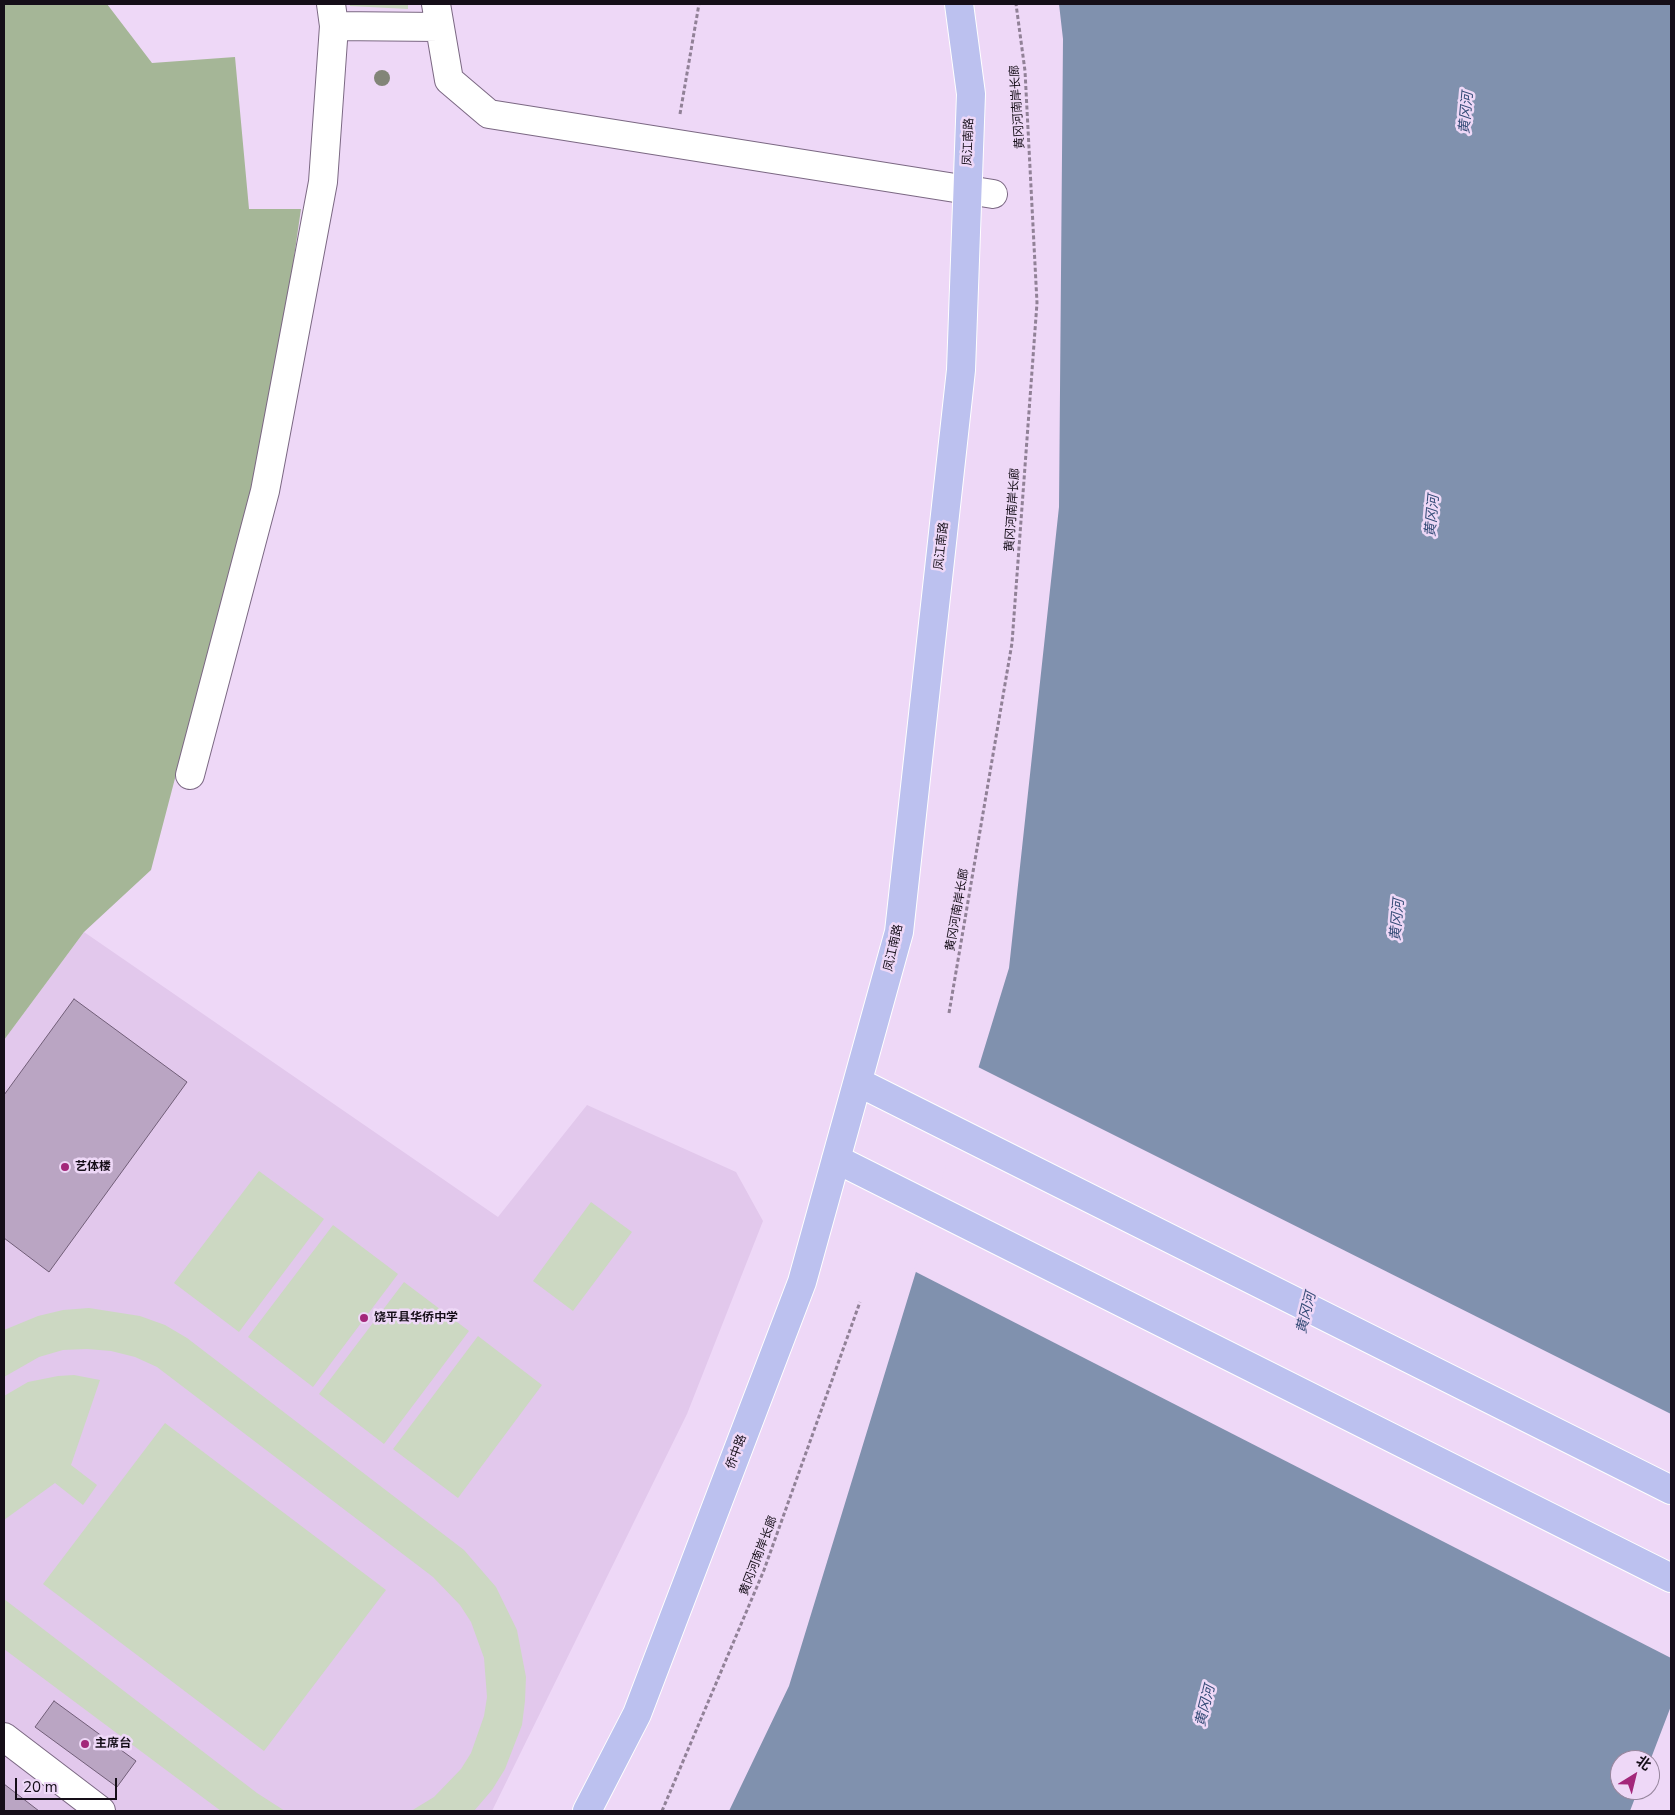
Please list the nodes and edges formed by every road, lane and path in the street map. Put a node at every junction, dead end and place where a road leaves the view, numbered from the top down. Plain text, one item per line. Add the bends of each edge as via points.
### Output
1 (698, 4) edge
2 (959, 4) edge
3 (1016, 4) edge
4 (332, 15) edge
5 (438, 15) edge
6 (675, 144) junction
7 (993, 194) dead end
8 (190, 775) dead end
9 (949, 1013) dead end
10 (858, 1082) junction
11 (836, 1159) junction
12 (860, 1302) dead end
13 (1671, 1490) edge
14 (1671, 1578) edge
15 (4, 1737) edge
16 (101, 1811) edge
17 (587, 1811) edge
18 (662, 1811) edge

1 - 6 path
2 - 10 main road, 凤江南路 via 971,94 961,370 899,932
3 - 9 path, 黄冈河南岸长廊 via 1025,71 1036,312 1012,643
4 - 5 street
4 - 8 street via 323,182 298,320 265,491
5 - 6 street via 449,80 489,114
6 - 7 street
10 - 11 main road, 侨中路
10 - 13 main road
11 - 14 main road
11 - 17 main road, 侨中路 via 802,1282 637,1714
12 - 18 path, 黄冈河南岸长廊 via 764,1570
15 - 16 street

